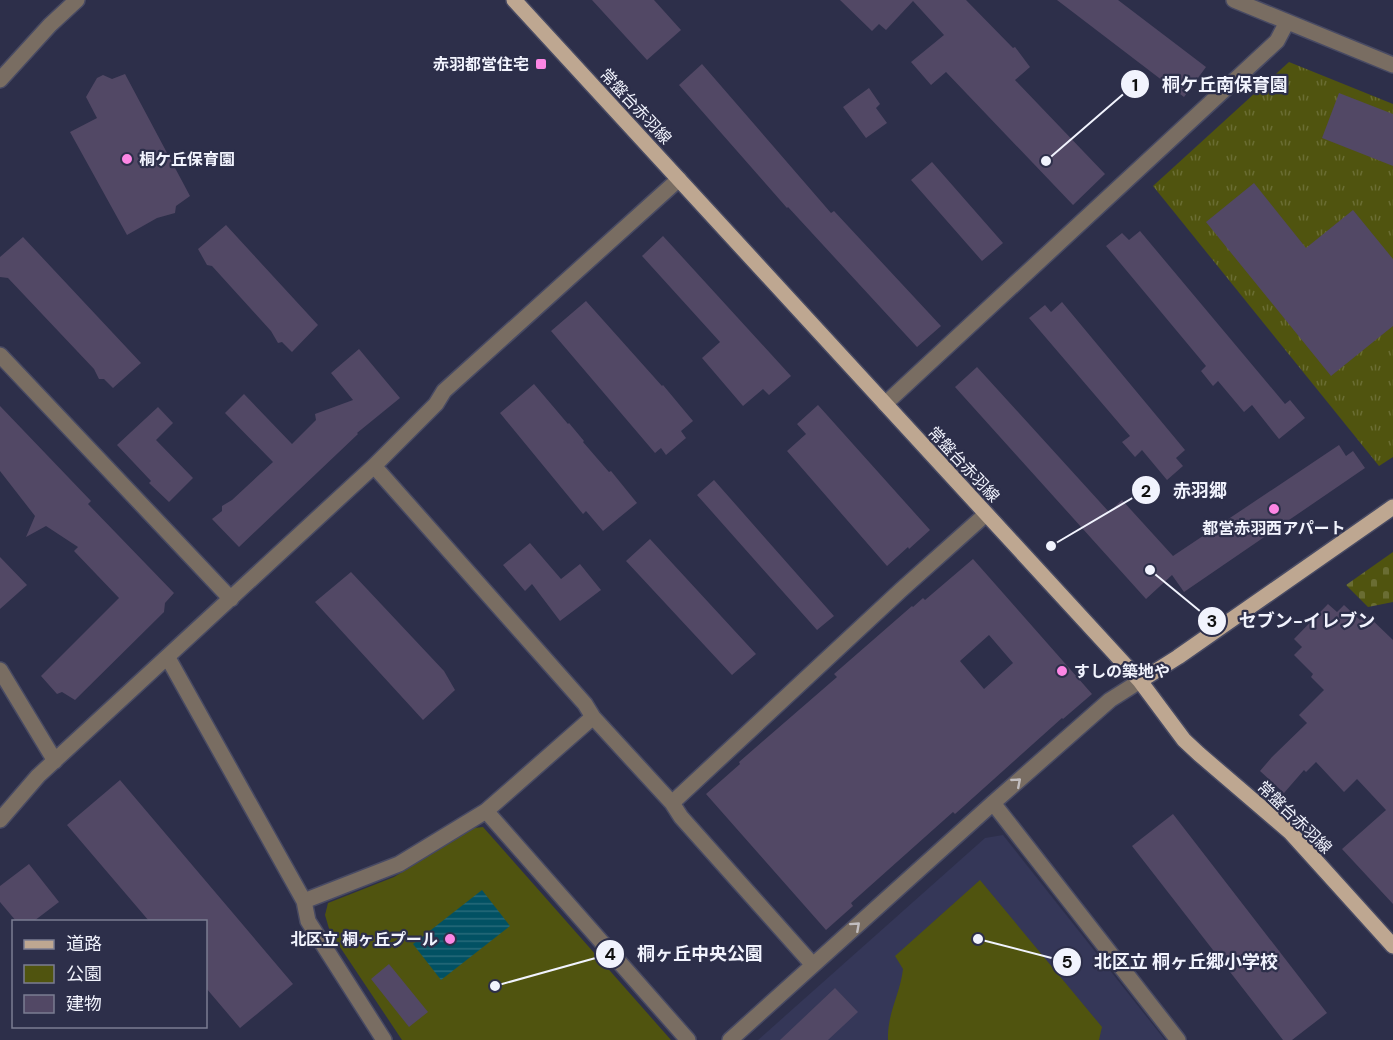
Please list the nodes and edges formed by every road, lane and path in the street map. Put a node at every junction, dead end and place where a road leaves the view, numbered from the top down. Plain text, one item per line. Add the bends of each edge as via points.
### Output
1 (77, 0) edge
2 (514, 0) edge
3 (1234, 0) edge
4 (1287, 22) junction
5 (1393, 66) edge
6 (0, 80) edge
7 (679, 179) junction
8 (0, 356) edge
9 (885, 404) junction
10 (374, 466) junction
11 (1391, 512) edge
12 (986, 514) junction
13 (231, 599) junction
14 (168, 658) junction
15 (0, 670) edge
16 (1140, 681) junction
17 (593, 717) junction
18 (55, 761) junction
19 (672, 803) junction
20 (993, 803) junction
21 (486, 811) junction
22 (0, 820) edge
23 (304, 902) junction
24 (1393, 946) edge
25 (813, 965) junction
26 (384, 1040) edge
27 (688, 1040) edge
28 (730, 1040) edge
29 (1178, 1040) edge

1 - 6 street
2 - 7 main road, 常盤台赤羽線
3 - 4 street
4 - 5 street
4 - 9 street via 1277,41
7 - 9 main road, 常盤台赤羽線
7 - 10 street via 444,391 436,404
8 - 13 street
9 - 12 main road, 常盤台赤羽線
10 - 13 street
10 - 17 street
11 - 16 main road
12 - 16 main road, 常盤台赤羽線
12 - 19 street
13 - 14 street
14 - 18 street
14 - 23 street
15 - 18 street
20 -> 16 street via 1110,700
16 - 24 main road, 常盤台赤羽線 via 1184,740 1290,832
17 - 19 street
17 - 21 street
18 - 22 street
19 - 25 street
25 -> 20 street
20 - 29 street
21 - 23 street via 399,864
21 - 27 street
23 - 26 street via 308,921
25 - 28 street

